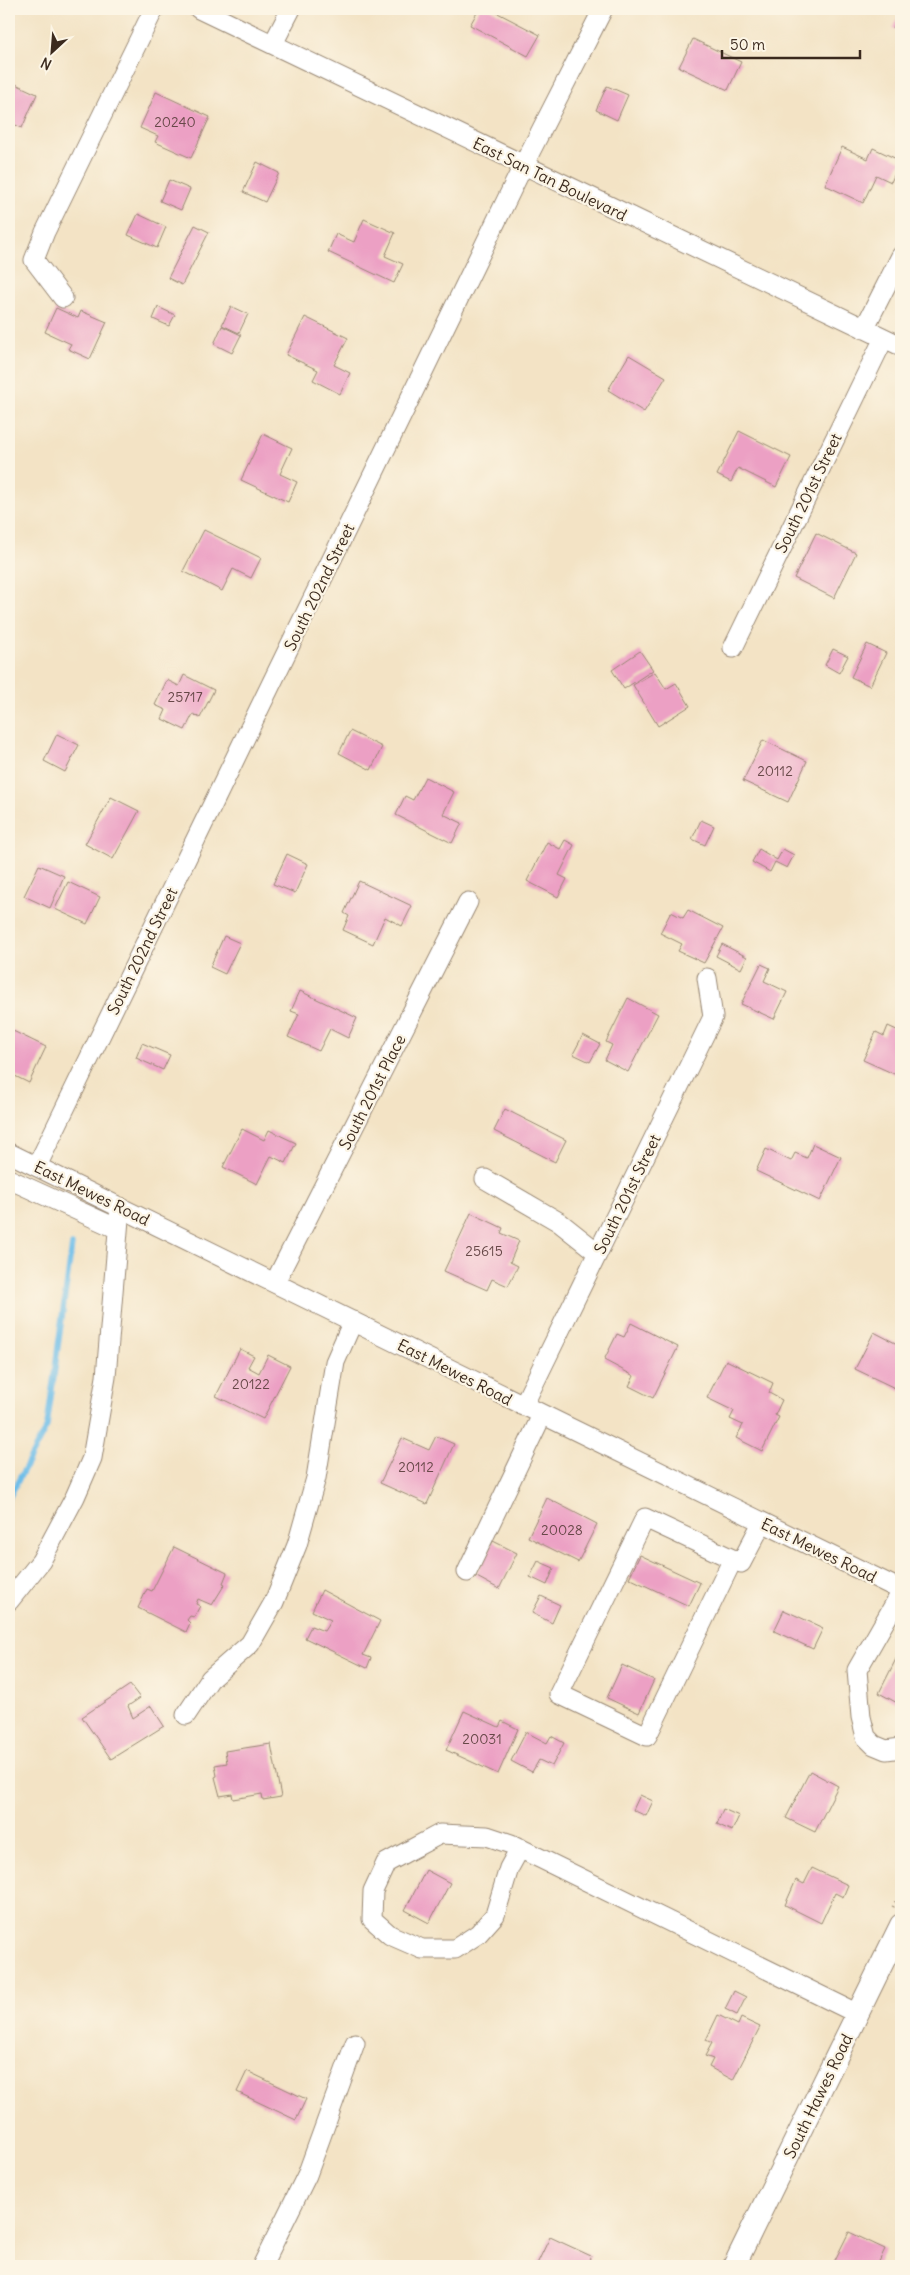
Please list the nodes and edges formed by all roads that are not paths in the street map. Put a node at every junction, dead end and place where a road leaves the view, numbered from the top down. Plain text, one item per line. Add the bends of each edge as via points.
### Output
1 (154, 9) edge
2 (199, 9) edge
3 (291, 9) edge
4 (603, 9) edge
5 (273, 44) junction
6 (523, 166) junction
7 (901, 256) edge
8 (63, 298) dead end
9 (864, 329) junction
10 (884, 338) junction
11 (901, 346) edge
12 (733, 648) dead end
13 (468, 902) dead end
14 (707, 978) dead end
15 (23, 1159) edge
16 (484, 1180) dead end
17 (10, 1182) edge
18 (120, 1206) junction
19 (118, 1229) junction
20 (598, 1253) junction
21 (275, 1282) junction
22 (353, 1321) junction
23 (523, 1406) junction
24 (542, 1415) junction
25 (762, 1523) junction
26 (733, 1559) junction
27 (466, 1572) dead end
28 (901, 1591) edge
29 (9, 1601) edge
30 (186, 1715) dead end
31 (901, 1748) edge
32 (520, 1848) junction
33 (901, 1925) edge
34 (858, 2014) junction
35 (355, 2043) dead end
36 (262, 2266) edge
37 (734, 2266) edge

1 - 8 street via 34,260
2 - 5 street, East San Tan Boulevard
3 - 5 street
4 - 6 street, South 202nd Street
5 - 6 street, East San Tan Boulevard
6 - 9 street, East San Tan Boulevard
6 - 15 street, South 202nd Street
7 - 9 street
9 - 10 street, East San Tan Boulevard
10 - 11 street, East San Tan Boulevard
10 - 12 street, South 201st Street
13 - 21 street, South 201st Place
14 - 20 street, South 201st Street via 714,1017
15 - 17 street, South 202nd Street
15 - 18 street, East Mewes Road
16 - 20 street via 559,1222
17 - 19 street
18 - 19 street
18 - 21 street, East Mewes Road
19 - 29 street via 106,1377 92,1458 40,1561
20 - 23 street, South 201st Street
21 - 22 street, East Mewes Road
22 - 23 street, East Mewes Road
22 - 30 street via 335,1362 316,1478 298,1546 274,1602 250,1644 210,1679
23 - 24 street, East Mewes Road
24 - 25 street, East Mewes Road
24 - 27 street
25 - 26 street via 741,1563
25 - 28 street, East Mewes Road
26 - 26 street via 645,1518 559,1694 647,1736
28 - 31 street via 857,1670 866,1737 886,1750
32 - 32 street via 488,1836 440,1834 386,1864 373,1891 372,1919 390,1935 422,1949 455,1948 478,1934 495,1914 509,1868
32 - 34 street
33 - 34 main road, South Hawes Road
34 - 37 main road, South Hawes Road
35 - 36 street via 307,2176

